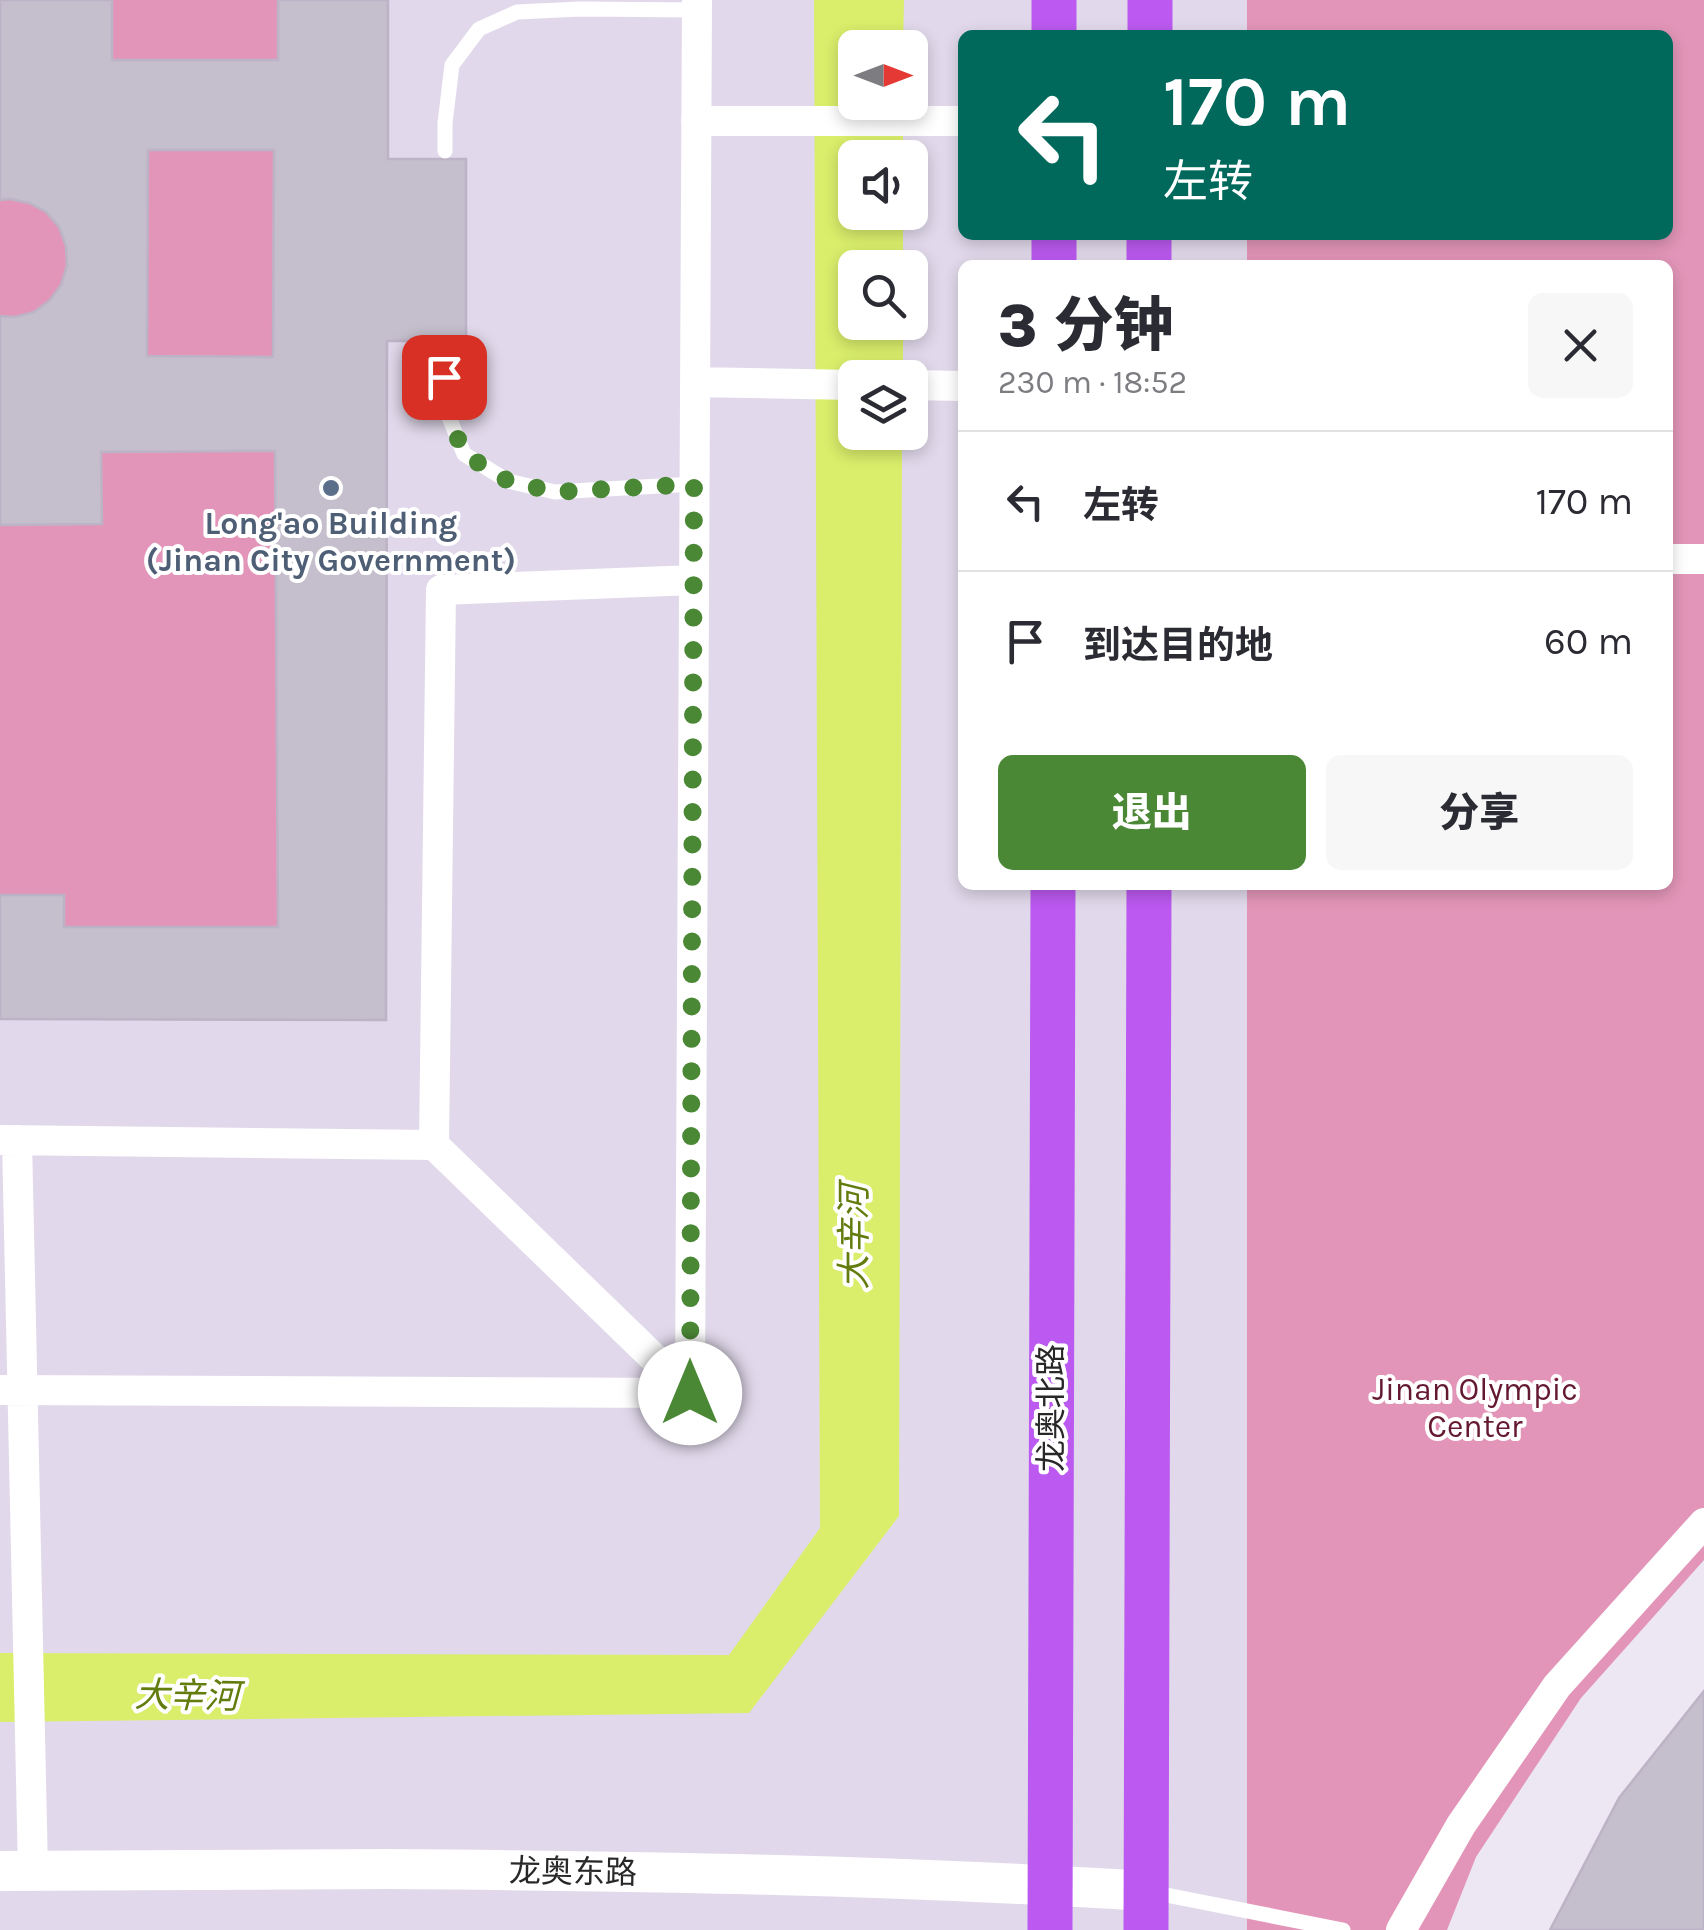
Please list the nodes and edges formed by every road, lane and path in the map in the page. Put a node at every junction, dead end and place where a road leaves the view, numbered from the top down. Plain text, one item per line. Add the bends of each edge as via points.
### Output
1 (1054, 0) edge
2 (1150, 0) edge
3 (696, 5) edge
4 (1054, 30) edge
5 (1150, 30) edge
6 (696, 121) junction
7 (958, 121) edge
8 (445, 151) dead end
9 (444, 350) dead end
10 (695, 382) junction
11 (838, 384) edge
12 (928, 385) edge
13 (958, 386) edge
14 (694, 484) junction
15 (1673, 559) edge
16 (1704, 559) edge
17 (694, 580) junction
18 (1053, 890) edge
19 (1148, 890) edge
20 (8, 1140) edge
21 (434, 1146) junction
22 (12, 1390) edge
23 (690, 1393) junction
24 (1704, 1523) edge
25 (16, 1871) edge
26 (1050, 1885) junction
27 (1146, 1910) edge
28 (1050, 1930) edge
29 (1343, 1930) edge
30 (1402, 1930) edge

1 - 4 main road
2 - 5 main road
3 - 6 street
3 - 8 lane via 518,12 479,29 452,65
6 - 7 street
6 - 10 street
9 - 14 lane via 444,404 464,454 508,481 555,492
10 - 11 street
10 - 14 street
12 - 13 street
14 - 17 street
15 - 16 street
17 - 21 street via 440,590
17 - 23 street
18 - 26 main road, 龙奥北路
19 - 27 main road
20 - 21 street
20 - 22 street
21 - 23 street
22 - 23 street
22 - 25 street via 30,1743
24 - 30 street via 1556,1686 1461,1825
25 - 26 street, 龙奥东路 via 749,1874
26 - 27 street, 龙奥东路
26 - 28 main road, 龙奥北路
27 - 29 lane

